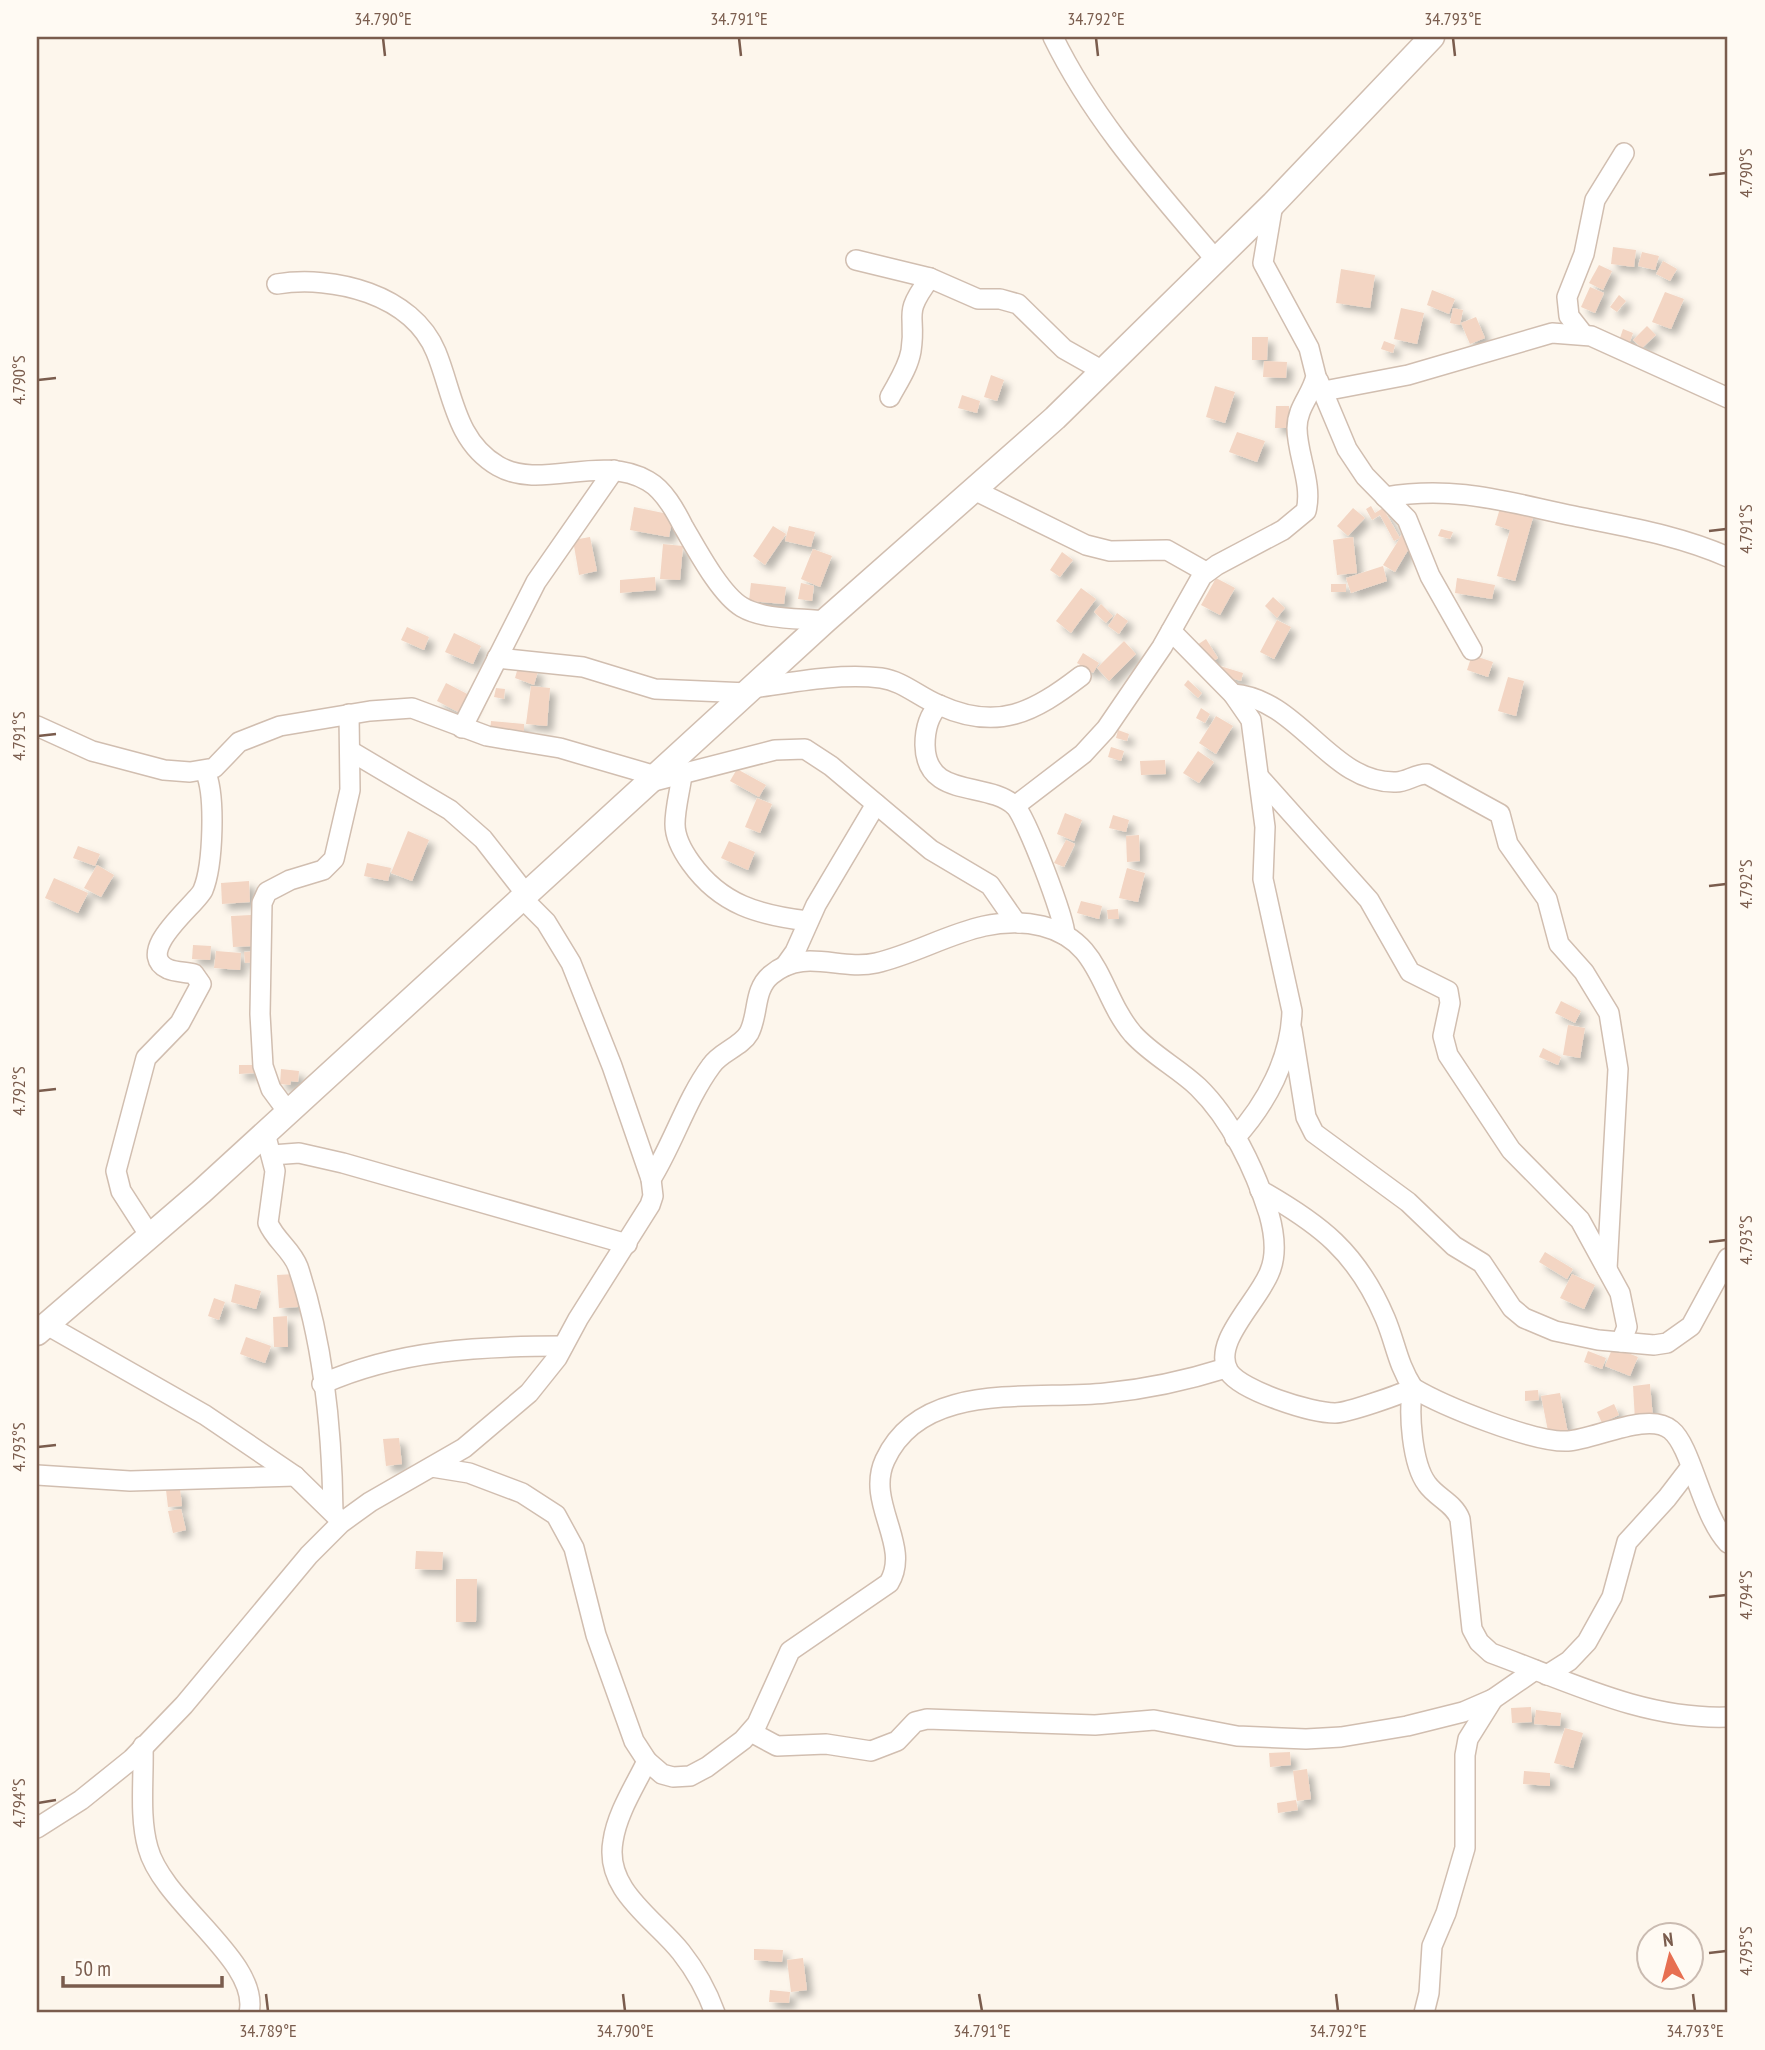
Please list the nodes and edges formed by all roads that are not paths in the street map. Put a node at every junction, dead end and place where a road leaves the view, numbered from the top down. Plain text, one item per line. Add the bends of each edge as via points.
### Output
1 (1053, 37) edge
2 (1432, 37) edge
3 (1624, 153) dead end
4 (1273, 204) junction
5 (856, 260) dead end
6 (1216, 260) junction
7 (930, 278) junction
8 (277, 284) dead end
9 (1583, 334) junction
10 (1103, 371) junction
11 (1320, 383) junction
12 (890, 397) dead end
13 (1728, 398) edge
14 (614, 470) junction
15 (974, 489) junction
16 (1385, 497) junction
17 (1728, 557) edge
18 (1206, 572) junction
19 (825, 621) junction
20 (1171, 631) junction
21 (1472, 650) dead end
22 (497, 658) junction
23 (1081, 676) dead end
24 (750, 690) junction
25 (1233, 694) junction
26 (939, 705) junction
27 (349, 714) junction
28 (37, 726) edge
29 (462, 728) junction
30 (352, 752) junction
31 (205, 771) junction
32 (682, 775) junction
33 (1259, 777) junction
34 (653, 779) junction
35 (876, 804) junction
36 (1015, 806) junction
37 (524, 896) junction
38 (808, 921) junction
39 (1019, 923) junction
40 (1065, 935) junction
41 (785, 966) junction
42 (1292, 1030) junction
43 (288, 1112) junction
44 (1235, 1138) junction
45 (269, 1144) junction
46 (651, 1180) junction
47 (1260, 1190) junction
48 (150, 1236) junction
49 (627, 1244) junction
50 (1728, 1258) edge
51 (1607, 1269) junction
52 (42, 1329) edge
53 (1621, 1342) junction
54 (563, 1346) junction
55 (1226, 1368) junction
56 (323, 1384) junction
57 (1413, 1388) junction
58 (432, 1467) junction
59 (1690, 1468) junction
60 (37, 1475) edge
61 (295, 1476) junction
62 (337, 1517) junction
63 (1728, 1543) edge
64 (1541, 1672) junction
65 (1493, 1699) junction
66 (1728, 1717) edge
67 (751, 1732) junction
68 (143, 1746) junction
69 (647, 1761) junction
70 (37, 1828) edge
71 (249, 2013) edge
72 (715, 2013) edge
73 (1424, 2013) edge

1 - 6 street via 1075,83 1113,138
2 - 4 street
3 - 9 street via 1594,200 1584,254 1567,297 1569,316
4 - 6 street
4 - 11 street via 1263,263 1309,348
5 - 7 street
6 - 10 street
7 - 10 street via 978,299 1018,304 1064,349
7 - 12 street via 911,306 911,350
8 - 14 street via 304,279 339,284 406,313 435,349 462,431 498,466 539,474
9 - 11 street via 1552,333 1408,375
9 - 13 street
10 - 15 street
11 - 16 street via 1347,449
11 - 18 street via 1302,403 1297,427 1306,511 1283,530
14 - 19 street via 651,482 740,606 756,613
14 - 22 street via 536,582
15 - 18 street via 1086,545 1110,551 1167,550
15 - 19 street
16 - 17 street via 1429,491 1472,494 1645,529
16 - 21 street via 1407,519 1430,576
18 - 20 street
19 - 24 street
20 - 25 street
20 - 36 street via 1137,686 1083,754
22 - 24 street via 583,667 655,689
22 - 29 street
23 - 26 street via 1049,700 1013,716 978,717
24 - 26 street via 853,677 884,678
24 - 34 street
25 - 33 street via 1251,720
25 - 51 street via 1270,703 1327,752 1361,773 1397,782 1427,774 1500,814 1508,844 1547,899 1559,944 1584,972 1609,1013 1618,1069
26 - 36 street via 930,716 925,736 928,761 936,774 946,782
27 - 29 street via 412,708
27 - 30 street
27 - 31 street via 256,734 239,742 214,768
28 - 31 street via 92,751 164,770
29 - 34 street via 574,751
30 - 37 street via 450,810 483,839
30 - 43 street via 349,800 334,859 323,870 267,892 262,903 263,1066
31 - 48 street via 211,800 203,892 179,914 163,938 159,956 169,970 194,974 201,984 180,1023 146,1058 116,1171 121,1191
32 - 34 street
32 - 35 street via 799,747 814,753
32 - 38 street via 675,824 680,845 697,871 740,907
33 - 42 street via 1265,827 1263,879 1288,987
33 - 51 street via 1369,900 1410,972 1448,991 1443,1036 1448,1055 1511,1150 1580,1220
34 - 37 street
35 - 38 street
35 - 39 street via 931,850 990,885
36 - 40 street via 1028,826 1065,923
37 - 43 street
37 - 46 street via 547,922 572,964
38 - 41 street
39 - 40 street
39 - 41 street via 974,926 876,963 859,966 806,959
40 - 44 street via 1090,956 1133,1034 1203,1092
41 - 46 street via 765,981 755,1003 751,1030 716,1058 703,1077
42 - 44 street via 1261,1107
42 - 53 street via 1306,1117 1314,1133 1482,1263 1524,1318 1576,1336
43 - 45 street
44 - 47 street
45 - 48 street
45 - 49 street
45 - 56 street via 275,1171 268,1223 298,1266
46 - 49 street via 650,1205
47 - 55 street via 1275,1246 1271,1270 1227,1339
47 - 57 street via 1345,1249 1385,1319 1398,1364
48 - 52 street
49 - 54 street
50 - 53 street via 1691,1326 1680,1337 1654,1345
51 - 53 street via 1625,1311 1627,1327
52 - 61 street via 205,1415
54 - 56 street via 407,1357 360,1368
54 - 58 street via 544,1378 502,1419
55 - 57 street via 1250,1388 1320,1412 1351,1412
55 - 67 street via 1131,1390 972,1401 916,1422 892,1448 879,1487 896,1555 895,1572 874,1597 790,1651
56 - 62 street
57 - 59 street via 1434,1401 1564,1441 1645,1423 1663,1425 1675,1434
57 - 64 street via 1409,1406 1420,1473 1460,1519 1472,1629 1491,1653
58 - 62 street
58 - 69 street via 469,1473 522,1493 544,1504 560,1521 574,1548 624,1718
59 - 63 street via 1706,1510
59 - 64 street via 1627,1542 1612,1597 1587,1642 1569,1661
60 - 61 street via 130,1481
61 - 62 street
62 - 68 street via 184,1705
64 - 65 street
64 - 66 street via 1653,1710
65 - 67 street via 1407,1726 1306,1740 1237,1736 1154,1720 1095,1725 927,1719 915,1722 897,1741 871,1751 826,1744 777,1746
65 - 73 street via 1468,1740 1465,1848 1432,1946
67 - 69 street via 690,1776 662,1774
68 - 70 street via 92,1792
68 - 71 street via 148,1848 177,1898 247,1982
69 - 72 street via 620,1815 612,1841 614,1867 634,1902 680,1951

